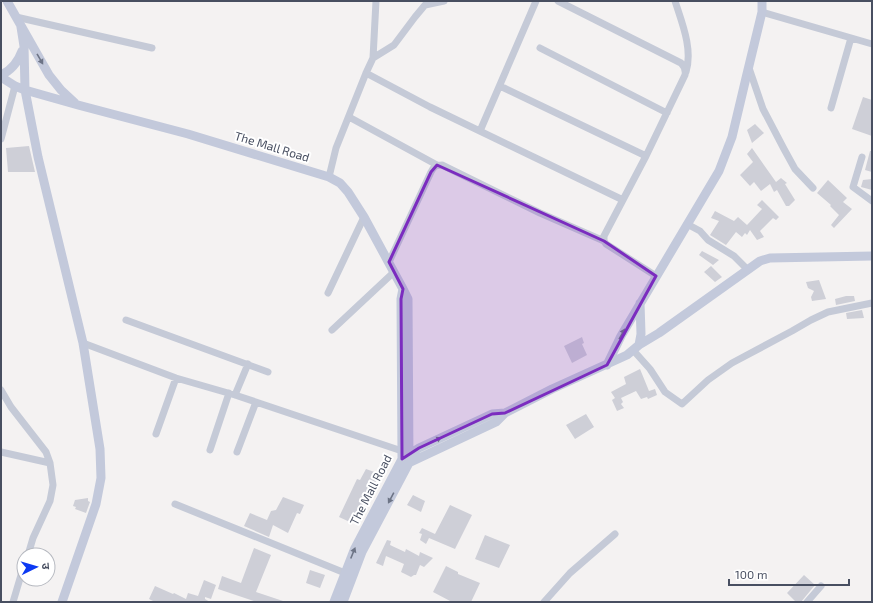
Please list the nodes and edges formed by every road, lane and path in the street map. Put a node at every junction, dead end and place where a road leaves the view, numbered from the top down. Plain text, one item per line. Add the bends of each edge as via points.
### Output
1 (7, 1) edge
2 (376, 1) edge
3 (444, 1) edge
4 (536, 1) edge
5 (558, 1) edge
6 (674, 1) edge
7 (762, 1) edge
8 (762, 12) junction
9 (16, 17) junction
10 (21, 27) junction
11 (851, 38) junction
12 (872, 44) edge
13 (24, 46) junction
14 (152, 48) dead end
15 (540, 48) dead end
16 (373, 58) junction
17 (749, 68) junction
18 (366, 73) junction
19 (1, 76) edge
20 (685, 76) junction
21 (14, 86) junction
22 (500, 86) junction
23 (25, 90) junction
24 (78, 105) junction
25 (832, 108) dead end
26 (667, 112) junction
27 (349, 116) junction
28 (480, 131) junction
29 (1, 140) edge
30 (646, 156) junction
31 (862, 157) dead end
32 (437, 165) junction
33 (329, 177) junction
34 (813, 188) dead end
35 (623, 200) junction
36 (872, 201) edge
37 (364, 217) junction
38 (687, 224) junction
39 (604, 241) junction
40 (872, 256) edge
41 (389, 262) junction
42 (748, 270) junction
43 (394, 272) junction
44 (656, 276) junction
45 (328, 293) dead end
46 (640, 303) junction
47 (872, 303) edge
48 (126, 320) dead end
49 (332, 330) dead end
50 (83, 343) junction
51 (636, 347) junction
52 (248, 364) junction
53 (607, 365) junction
54 (268, 372) dead end
55 (176, 378) junction
56 (1, 390) edge
57 (232, 394) junction
58 (256, 402) junction
59 (156, 434) dead end
60 (210, 450) dead end
61 (1, 452) edge
62 (237, 452) dead end
63 (406, 457) junction
64 (50, 463) junction
65 (175, 504) dead end
66 (615, 534) dead end
67 (30, 547) edge
68 (345, 572) junction
69 (822, 586) dead end
70 (17, 587) edge
71 (13, 602) edge
72 (62, 602) edge
73 (334, 602) edge
74 (343, 602) edge
75 (544, 602) edge
76 (807, 602) edge

1 - 9 street
2 - 16 street
3 - 16 street via 425,5 394,45
4 - 22 street
5 - 20 street via 681,63 686,70
6 - 20 street via 685,34 689,63
7 - 8 street
8 - 11 street
8 - 17 street
9 - 10 street
9 - 14 street
10 - 13 street
10 -> 24 street via 49,75
11 - 12 street
11 - 25 street
13 - 19 street via 18,62
13 - 23 street
15 - 26 street
16 - 18 street
17 - 34 street via 763,109 784,149 795,169
17 - 38 street via 732,137 719,171
18 - 27 street
18 - 28 street
19 - 21 street, The Mall Road
20 - 26 street
21 - 23 street, The Mall Road
21 - 29 street
22 - 28 street
22 - 30 street
23 - 24 street, The Mall Road
23 - 50 street via 38,157
24 - 33 street, The Mall Road via 188,134
26 - 30 street
27 - 32 street
27 - 33 street via 336,148
28 - 35 street
30 - 35 street
31 - 36 street via 854,187
32 - 39 street via 442,165
32 - 41 street via 431,172
33 - 37 street, The Mall Road via 340,183 348,192
35 - 39 street via 604,236
37 - 41 street, The Mall Road
37 - 45 street
38 - 42 street via 734,256
38 - 44 street
39 - 44 street
40 - 42 street via 770,258 760,261
41 - 43 street, The Mall Road
42 - 51 street
43 - 49 street
43 - 63 street, The Mall Road via 408,299
44 - 46 street
46 - 51 street via 641,334
53 -> 46 street
47 - 51 street via 828,312 811,320 732,363 708,380 682,404 665,392
48 - 52 street
50 - 55 street
50 - 72 street via 100,449 101,478 96,504
51 - 53 street via 627,355
52 - 54 street
52 - 57 street
53 - 63 street via 505,413 496,422
55 - 57 street
55 - 59 street
56 - 64 street via 46,452
57 - 58 street
57 - 60 street
58 - 62 street
58 - 63 street
61 - 64 street
68 -> 63 street, The Mall Road via 355,548
63 -> 74 street, The Mall Road via 362,552
64 - 67 street via 53,485 50,501
65 - 68 street
66 - 75 street via 570,573
68 - 73 street, The Mall Road
69 - 76 street
70 - 71 street

